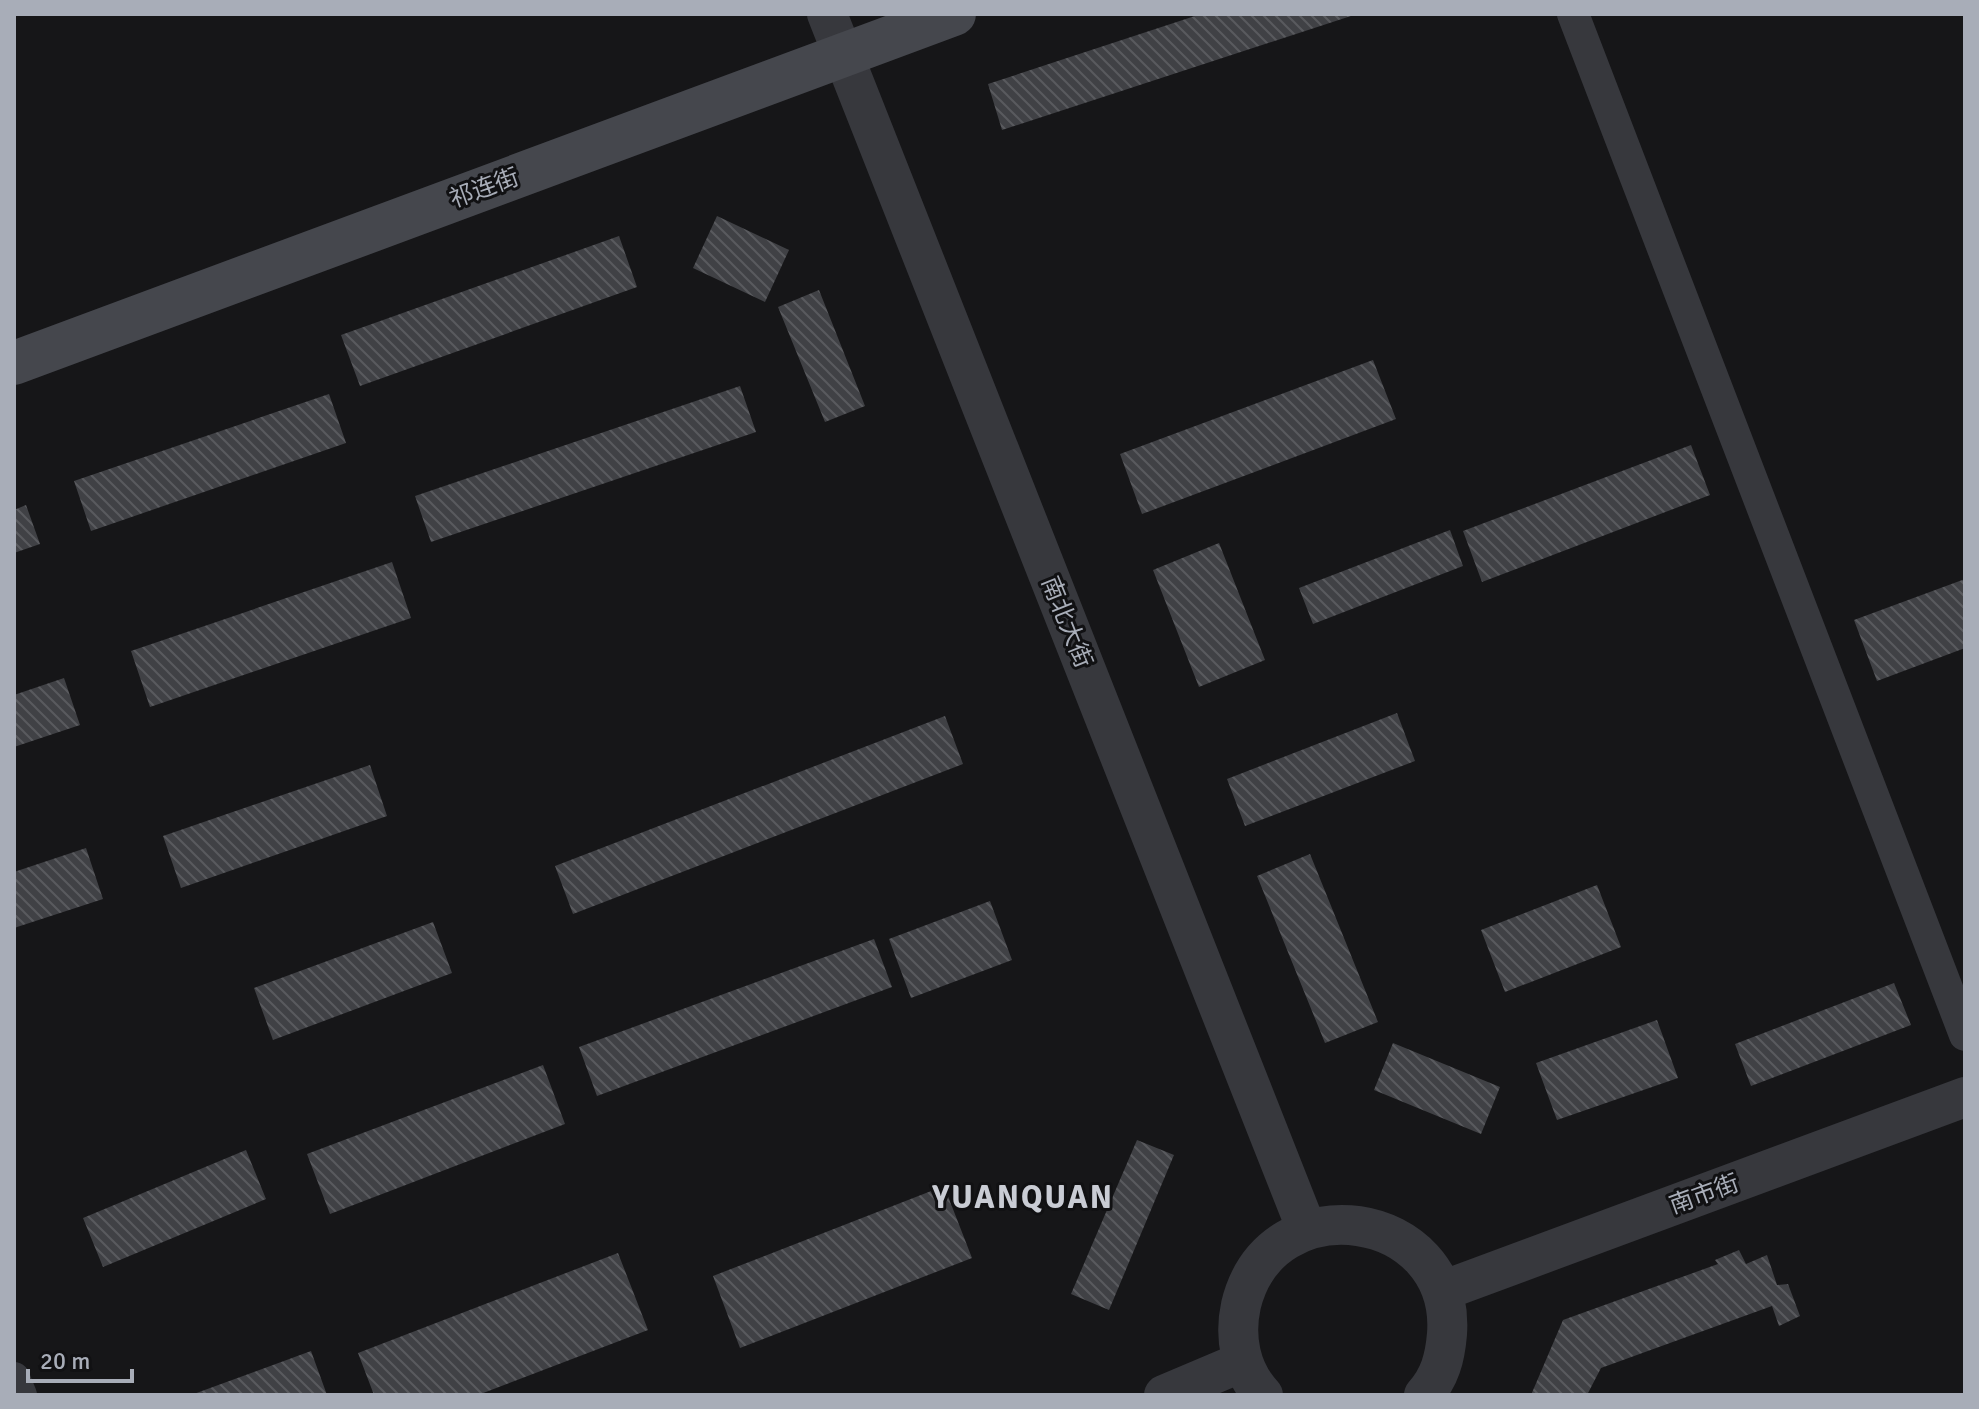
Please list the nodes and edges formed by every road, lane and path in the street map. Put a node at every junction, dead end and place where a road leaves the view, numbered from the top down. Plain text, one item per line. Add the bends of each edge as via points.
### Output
1 (827, 14) edge
2 (954, 14) edge
3 (1573, 14) edge
4 (842, 55) junction
5 (14, 363) edge
6 (1965, 1035) edge
7 (1965, 1097) edge
8 (1307, 1230) junction
9 (1442, 1291) junction
10 (1242, 1362) junction
11 (14, 1378) edge
12 (21, 1395) edge
13 (1164, 1395) edge
14 (1263, 1395) edge
15 (1424, 1395) edge

1 - 4 street, 南北大街
2 - 4 main road, 祁连街
3 - 6 street
4 - 5 main road, 祁连街
4 - 8 street, 南北大街
7 - 9 street, 南市街
8 - 9 street via 1344,1223 1368,1226 1403,1241 1422,1258
8 - 10 street via 1282,1243 1246,1287 1237,1322
9 - 15 street via 1448,1318 1446,1356
10 - 13 street
10 - 14 street
11 - 12 street

